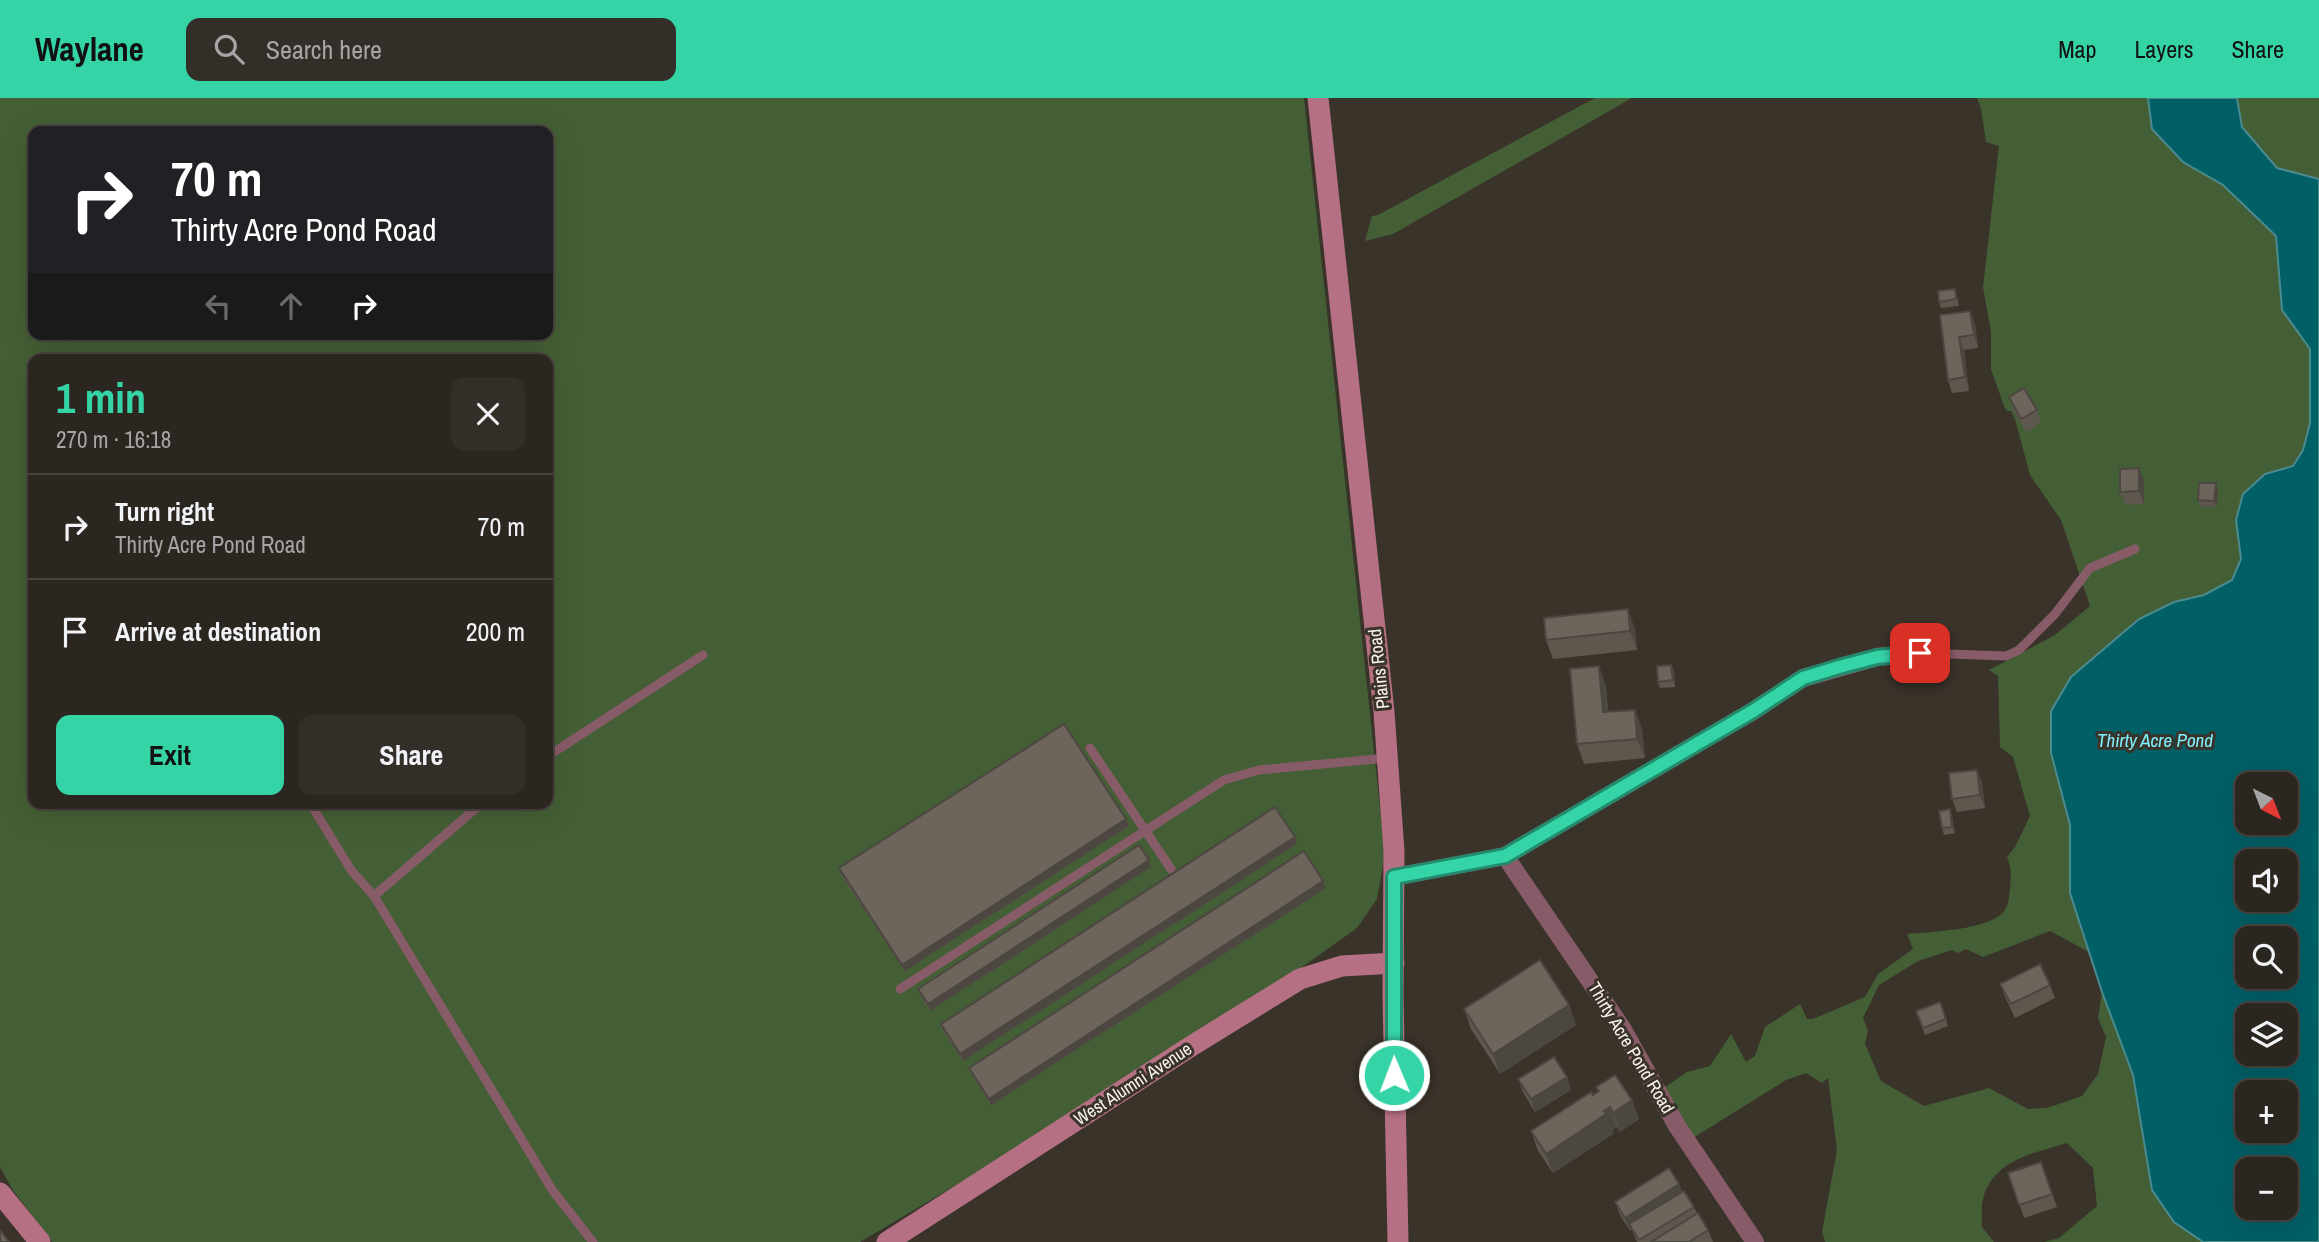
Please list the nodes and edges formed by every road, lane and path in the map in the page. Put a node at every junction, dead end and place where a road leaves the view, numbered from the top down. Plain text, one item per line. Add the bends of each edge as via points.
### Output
1 (1318, 98) edge
2 (2134, 549) dead end
3 (1920, 653) joint
4 (703, 655) dead end
5 (1090, 748) dead end
6 (553, 753) edge
7 (1387, 758) junction
8 (314, 809) edge
9 (475, 809) edge
10 (1146, 830) junction
11 (1505, 856) junction
12 (1171, 869) dead end
13 (1394, 877) junction
14 (374, 896) junction
15 (1394, 963) junction
16 (900, 989) dead end
17 (0, 1193) edge
18 (895, 1240) edge
19 (40, 1242) edge
20 (593, 1242) edge
21 (1398, 1242) edge
22 (1755, 1242) edge

1 - 7 street, Plains Road
2 - 3 lane via 2090,568 2020,650 2006,656
3 - 11 street via 1877,657 1803,678
4 - 6 lane
5 - 10 lane
7 - 10 lane via 1259,770 1224,780
7 - 13 street, Plains Road
8 - 14 lane via 351,870
9 - 14 lane
10 - 12 lane
10 - 16 lane
11 - 13 street
11 - 22 street, Thirty Acre Pond Road via 1622,1028 1678,1126
13 - 15 street, Plains Road
14 - 20 lane via 553,1191
15 - 18 street, West Alumni Avenue via 1342,966 1300,979
15 - 21 street, Plains Road
17 - 19 street

